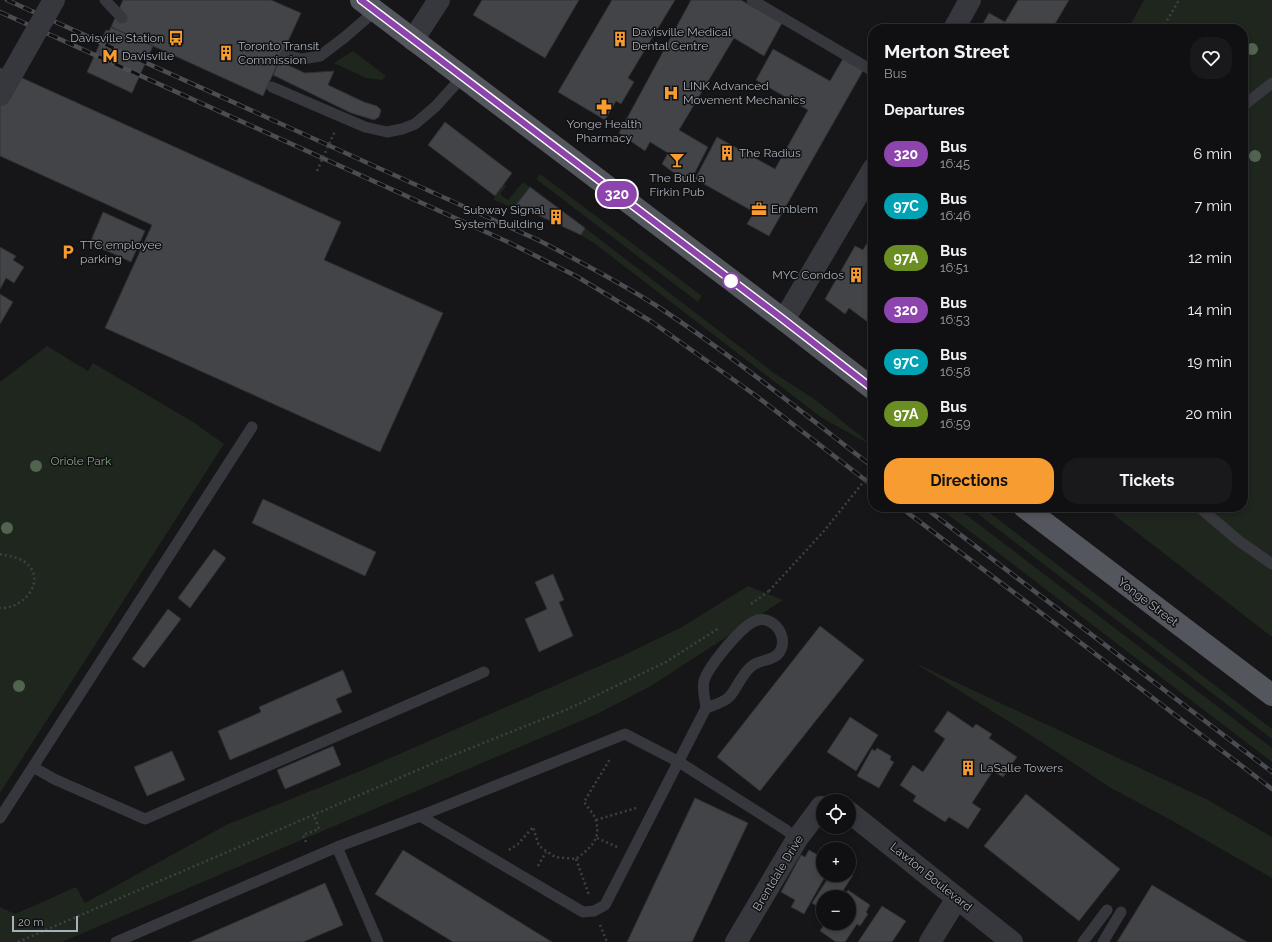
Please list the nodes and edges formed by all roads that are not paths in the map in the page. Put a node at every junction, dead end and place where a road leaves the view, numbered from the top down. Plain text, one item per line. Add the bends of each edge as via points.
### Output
1 (54, 0) edge
2 (105, 0) edge
3 (439, 0) edge
4 (752, 0) edge
5 (970, 0) edge
6 (368, 6) edge
7 (122, 18) dead end
8 (957, 24) edge
9 (413, 40) junction
10 (286, 55) dead end
11 (868, 68) edge
12 (462, 77) junction
13 (1272, 83) edge
14 (272, 87) dead end
15 (0, 95) edge
16 (1248, 102) edge
17 (868, 177) edge
18 (784, 320) junction
19 (868, 385) edge
20 (252, 427) dead end
21 (1031, 512) edge
22 (1205, 512) edge
23 (1272, 564) edge
24 (484, 672) dead end
25 (1272, 695) edge
26 (706, 708) junction
27 (679, 762) junction
28 (33, 767) junction
29 (816, 814) edge
30 (420, 816) junction
31 (0, 818) edge
32 (856, 818) edge
33 (797, 839) junction
34 (338, 847) junction
35 (957, 898) junction
36 (1107, 910) dead end
37 (1121, 912) dead end
38 (116, 942) edge
39 (378, 942) edge
40 (736, 942) edge
41 (930, 942) edge
42 (1012, 942) edge
43 (1083, 942) edge
44 (1103, 942) edge

1 - 15 street, bridge
2 - 7 lane
3 - 9 street
4 - 11 lane
5 - 8 street
6 - 9 main road
6 - 10 lane via 345,37 320,56 302,59
9 - 12 main road
12 - 14 lane via 436,106 415,124 387,132 365,127
12 - 18 main road
13 - 16 lane
17 - 18 street
18 - 19 main road
20 - 28 lane
21 - 25 main road, Yonge Street
22 - 23 lane via 1239,541
24 - 28 lane via 145,819 54,779
26 - 26 lane via 731,695 750,667 776,655 780,650 782,638 775,624 765,619 756,620 730,642 704,679
26 - 27 lane
27 - 30 lane via 625,734
27 - 30 lane via 606,905 594,911 584,912
27 - 33 lane
28 - 31 lane
29 - 33 street, Brentdale Drive
30 - 34 lane
32 - 35 street, Lawton Boulevard
33 - 40 street, Brentdale Drive
34 - 38 lane
34 - 39 lane
35 - 41 street
35 - 42 street, Lawton Boulevard
36 - 43 lane
37 - 44 lane

